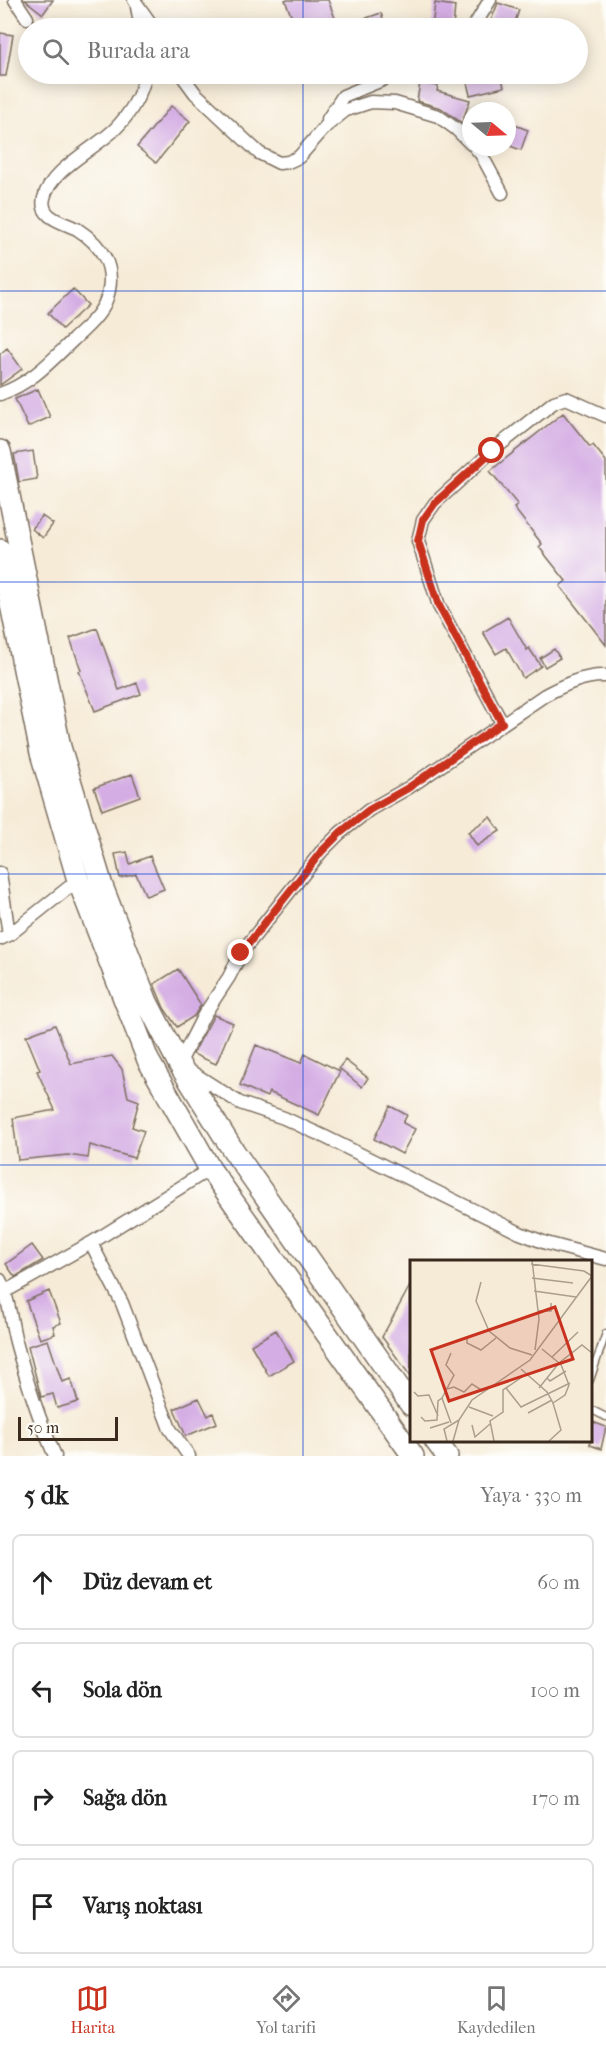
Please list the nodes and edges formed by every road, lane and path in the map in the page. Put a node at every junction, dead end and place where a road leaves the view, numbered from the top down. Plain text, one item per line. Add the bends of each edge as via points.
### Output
1 (15, 0) edge
2 (490, 0) edge
3 (135, 2) edge
4 (27, 18) dead end
5 (139, 18) edge
6 (147, 18) edge
7 (478, 18) edge
8 (143, 84) edge
9 (188, 84) edge
10 (373, 84) edge
11 (326, 126) junction
12 (462, 135) edge
13 (482, 156) edge
14 (502, 193) dead end
15 (0, 394) edge
16 (606, 416) edge
17 (0, 451) edge
18 (0, 550) edge
19 (606, 676) edge
20 (502, 723) junction
21 (0, 873) edge
22 (78, 880) junction
23 (4, 937) edge
24 (179, 1064) junction
25 (210, 1169) junction
26 (91, 1243) junction
27 (606, 1259) edge
28 (3, 1286) edge
29 (4, 1315) edge
30 (606, 1333) edge
31 (591, 1377) edge
32 (410, 1404) edge
33 (591, 1410) edge
34 (606, 1417) edge
35 (436, 1441) edge
36 (55, 1456) edge
37 (189, 1456) edge
38 (413, 1456) edge
39 (447, 1456) edge

1 - 4 street
2 - 7 street
3 - 5 street
3 - 6 street
8 - 15 street via 131,111 102,141 54,179 44,197 44,209 50,217 77,229 105,257 111,273 101,310 36,376
9 - 11 street via 259,153 279,163 299,157
10 - 11 street via 344,96
11 - 12 street via 346,110 371,102 394,103 438,116
13 - 14 street
16 - 20 street via 566,398 554,402 483,458 435,503 423,520 418,541 439,606
17 - 24 highway via 60,747 102,886 147,1002
18 - 22 highway via 41,753
19 - 20 street via 594,675 567,684
20 - 24 street via 369,810 321,852 241,953
21 - 23 street
22 - 23 street
22 - 25 highway via 148,1060
24 - 27 street via 240,1103 323,1136 520,1233
24 - 32 highway via 231,1147
25 - 26 street
25 - 38 highway
26 - 28 street
26 - 37 street via 122,1303 170,1429
28 - 29 street
29 - 36 street
30 - 31 lane
33 - 34 lane
35 - 39 highway

